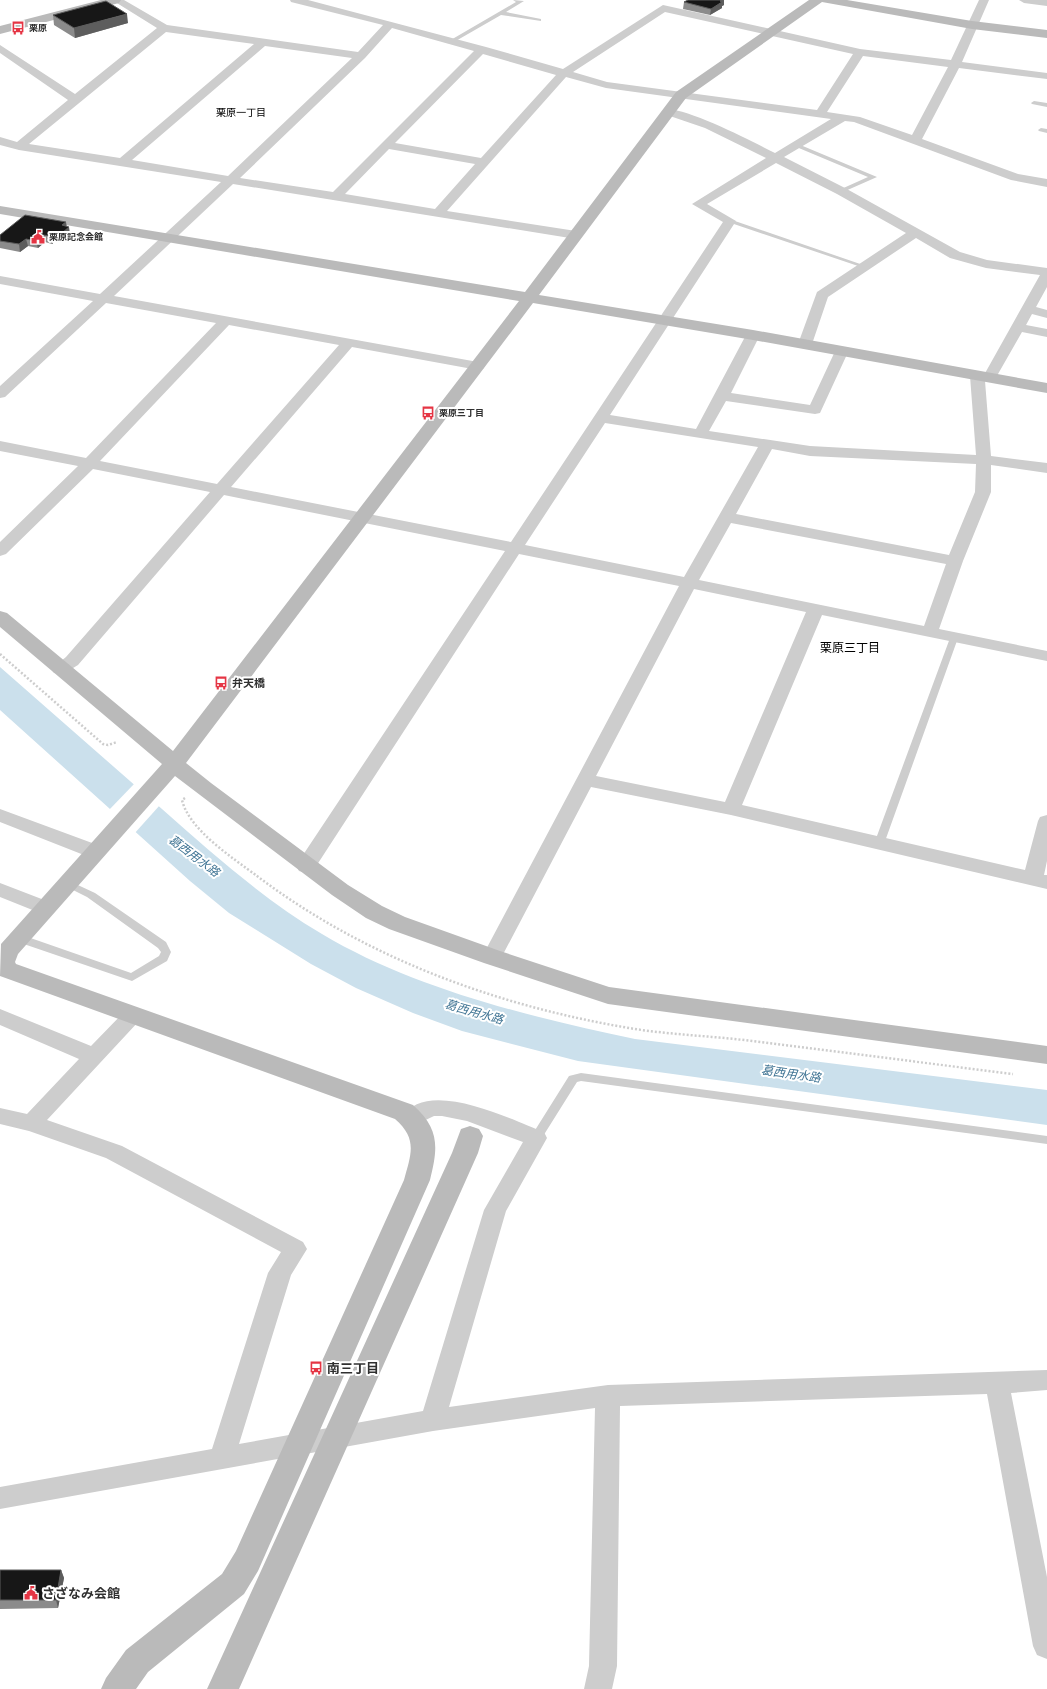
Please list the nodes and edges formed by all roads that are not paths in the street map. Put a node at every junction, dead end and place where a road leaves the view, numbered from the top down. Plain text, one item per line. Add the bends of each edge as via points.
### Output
1 (116, 0) edge
2 (295, 0) edge
3 (516, 0) edge
4 (817, 0) edge
5 (826, 0) edge
6 (984, 0) edge
7 (1024, 0) edge
8 (1047, 2) edge
9 (500, 13) junction
10 (539, 20) dead end
11 (390, 24) junction
12 (972, 25) junction
13 (164, 28) junction
14 (0, 30) edge
15 (770, 32) junction
16 (1047, 34) edge
17 (452, 41) junction
18 (263, 42) junction
19 (0, 48) edge
20 (482, 49) junction
21 (860, 52) junction
22 (361, 56) junction
23 (954, 64) junction
24 (563, 74) junction
25 (1047, 76) edge
26 (681, 95) junction
27 (76, 100) junction
28 (1034, 103) dead end
29 (1047, 105) edge
30 (668, 112) junction
31 (820, 114) junction
32 (842, 117) junction
33 (916, 140) junction
34 (0, 141) edge
35 (387, 145) junction
36 (796, 145) junction
37 (19, 146) junction
38 (776, 158) junction
39 (484, 162) junction
40 (122, 163) junction
41 (230, 180) junction
42 (1047, 183) edge
43 (840, 191) junction
44 (335, 197) junction
45 (0, 210) edge
46 (437, 214) junction
47 (730, 221) junction
48 (915, 233) junction
49 (576, 235) junction
50 (169, 238) junction
51 (866, 267) junction
52 (1047, 272) edge
53 (1047, 275) edge
54 (0, 280) edge
55 (529, 298) junction
56 (103, 300) junction
57 (1028, 309) junction
58 (1047, 314) edge
59 (665, 320) junction
60 (225, 321) junction
61 (1018, 327) junction
62 (1047, 333) edge
63 (753, 335) junction
64 (349, 342) junction
65 (805, 344) junction
66 (842, 350) junction
67 (478, 366) junction
68 (983, 377) junction
69 (1047, 388) edge
70 (0, 394) edge
71 (722, 396) junction
72 (601, 418) junction
73 (700, 434) junction
74 (767, 444) junction
75 (0, 446) edge
76 (984, 460) junction
77 (90, 464) junction
78 (1047, 468) edge
79 (223, 490) junction
80 (361, 517) junction
81 (726, 517) junction
82 (516, 548) junction
83 (0, 551) edge
84 (955, 561) junction
85 (688, 583) junction
86 (816, 609) junction
87 (0, 617) edge
88 (930, 632) junction
89 (954, 638) junction
90 (1047, 656) edge
91 (60, 669) junction
92 (174, 764) junction
93 (586, 780) junction
94 (731, 809) junction
95 (0, 815) edge
96 (1047, 821) edge
97 (879, 844) junction
98 (96, 852) junction
99 (306, 866) junction
100 (1040, 881) edge
101 (67, 883) junction
102 (0, 890) edge
103 (45, 908) junction
104 (19, 938) junction
105 (492, 957) junction
106 (132, 1016) junction
107 (0, 1017) edge
108 (1047, 1055) edge
109 (93, 1056) junction
110 (0, 1116) edge
111 (413, 1118) junction
112 (31, 1123) junction
113 (470, 1136) dead end
114 (536, 1138) junction
115 (1047, 1140) edge
116 (1047, 1380) edge
117 (997, 1384) junction
118 (608, 1396) junction
119 (433, 1420) junction
120 (336, 1438) junction
121 (298, 1446) junction
122 (222, 1458) junction
123 (0, 1498) edge
124 (1047, 1646) edge
125 (229, 1687) edge
126 (117, 1689) edge
127 (598, 1689) edge

1 - 13 street
1 - 14 street
2 - 11 street
3 - 9 lane via 521,1
4 - 15 street
5 - 12 street
6 - 12 street
7 - 8 street
9 - 10 lane
9 - 17 lane
11 - 17 street
11 - 22 street
12 - 16 street
12 - 23 street
13 - 18 street
13 - 27 street
15 - 21 street
15 - 24 street via 663,8
15 - 26 street
17 - 20 street
18 - 22 street
18 - 40 street
19 - 27 street
20 - 24 street
20 - 35 street
21 - 23 street
21 - 31 street
22 - 41 street
23 - 25 street
23 - 33 street
24 - 26 street via 606,85
24 - 39 street
26 - 30 street
26 - 31 street
27 - 37 street
28 - 29 lane
30 - 38 street via 708,125
30 - 49 street
31 - 32 street
32 - 33 street
32 - 36 street
33 - 42 street via 1015,177
34 - 37 street
35 - 39 street
35 - 44 street
36 - 38 street
36 - 43 lane via 874,177
37 - 40 street
38 - 43 street
38 - 47 street via 698,204
39 - 46 street
40 - 41 street
41 - 44 street
41 - 50 street
43 - 48 street
44 - 46 street
45 - 50 street
46 - 49 street
47 - 51 lane
47 - 59 street
48 - 51 street
48 - 52 street via 955,255 986,264
49 - 55 street
50 - 55 street
50 - 56 street
51 - 65 street via 822,295
53 - 57 street
54 - 56 street
55 - 59 street
55 - 67 street
56 - 60 street
56 - 70 street
57 - 58 street
57 - 61 street
59 - 63 street
59 - 72 street
60 - 64 street
60 - 77 street
61 - 62 street
61 - 68 street
63 - 65 street
63 - 71 street
64 - 67 street
64 - 79 street
65 - 66 street
66 - 68 street
66 - 71 street via 815,410
67 - 80 street
68 - 69 street
68 - 76 street
71 - 73 street
72 - 73 street
72 - 82 street
73 - 74 street
74 - 76 street via 810,451
74 - 81 street
75 - 77 street
76 - 78 street
76 - 84 street via 983,492
77 - 79 street
77 - 83 street
79 - 80 street
79 - 91 street via 72,661
80 - 82 street
80 - 92 street
81 - 84 street
81 - 85 street
82 - 85 street
82 - 99 street
84 - 88 street
85 - 86 street
85 - 93 street
86 - 88 street
86 - 94 street
87 - 91 street
88 - 89 street
89 - 90 street
89 - 97 lane
91 - 92 street
92 - 98 street
92 - 99 street
93 - 94 street
93 - 105 street
94 - 97 street
95 - 98 street
96 - 100 street
97 - 100 street
98 - 101 street
99 - 105 street via 374,912 397,923
101 - 103 street
101 - 104 lane via 92,895 162,945 166,952 163,958 132,977
102 - 103 street
103 - 104 street
104 - 106 street via 3,962 8,970
105 - 108 street via 608,995
106 - 109 street
106 - 111 street via 386,1105
107 - 109 street
109 - 112 street
110 - 112 street
111 - 114 street via 430,1108 441,1107 460,1111
111 - 121 street via 421,1130 425,1149 417,1180
112 - 122 street via 114,1152 295,1249 280,1273
113 - 120 street via 465,1153
114 - 115 lane via 573,1079 581,1077
114 - 119 street via 495,1210
116 - 117 street
117 - 118 street
117 - 124 street
118 - 119 street
118 - 127 street via 603,1666
119 - 120 street
120 - 121 street
120 - 125 street
121 - 122 street
121 - 126 street via 247,1561 233,1584 137,1661
122 - 123 street

